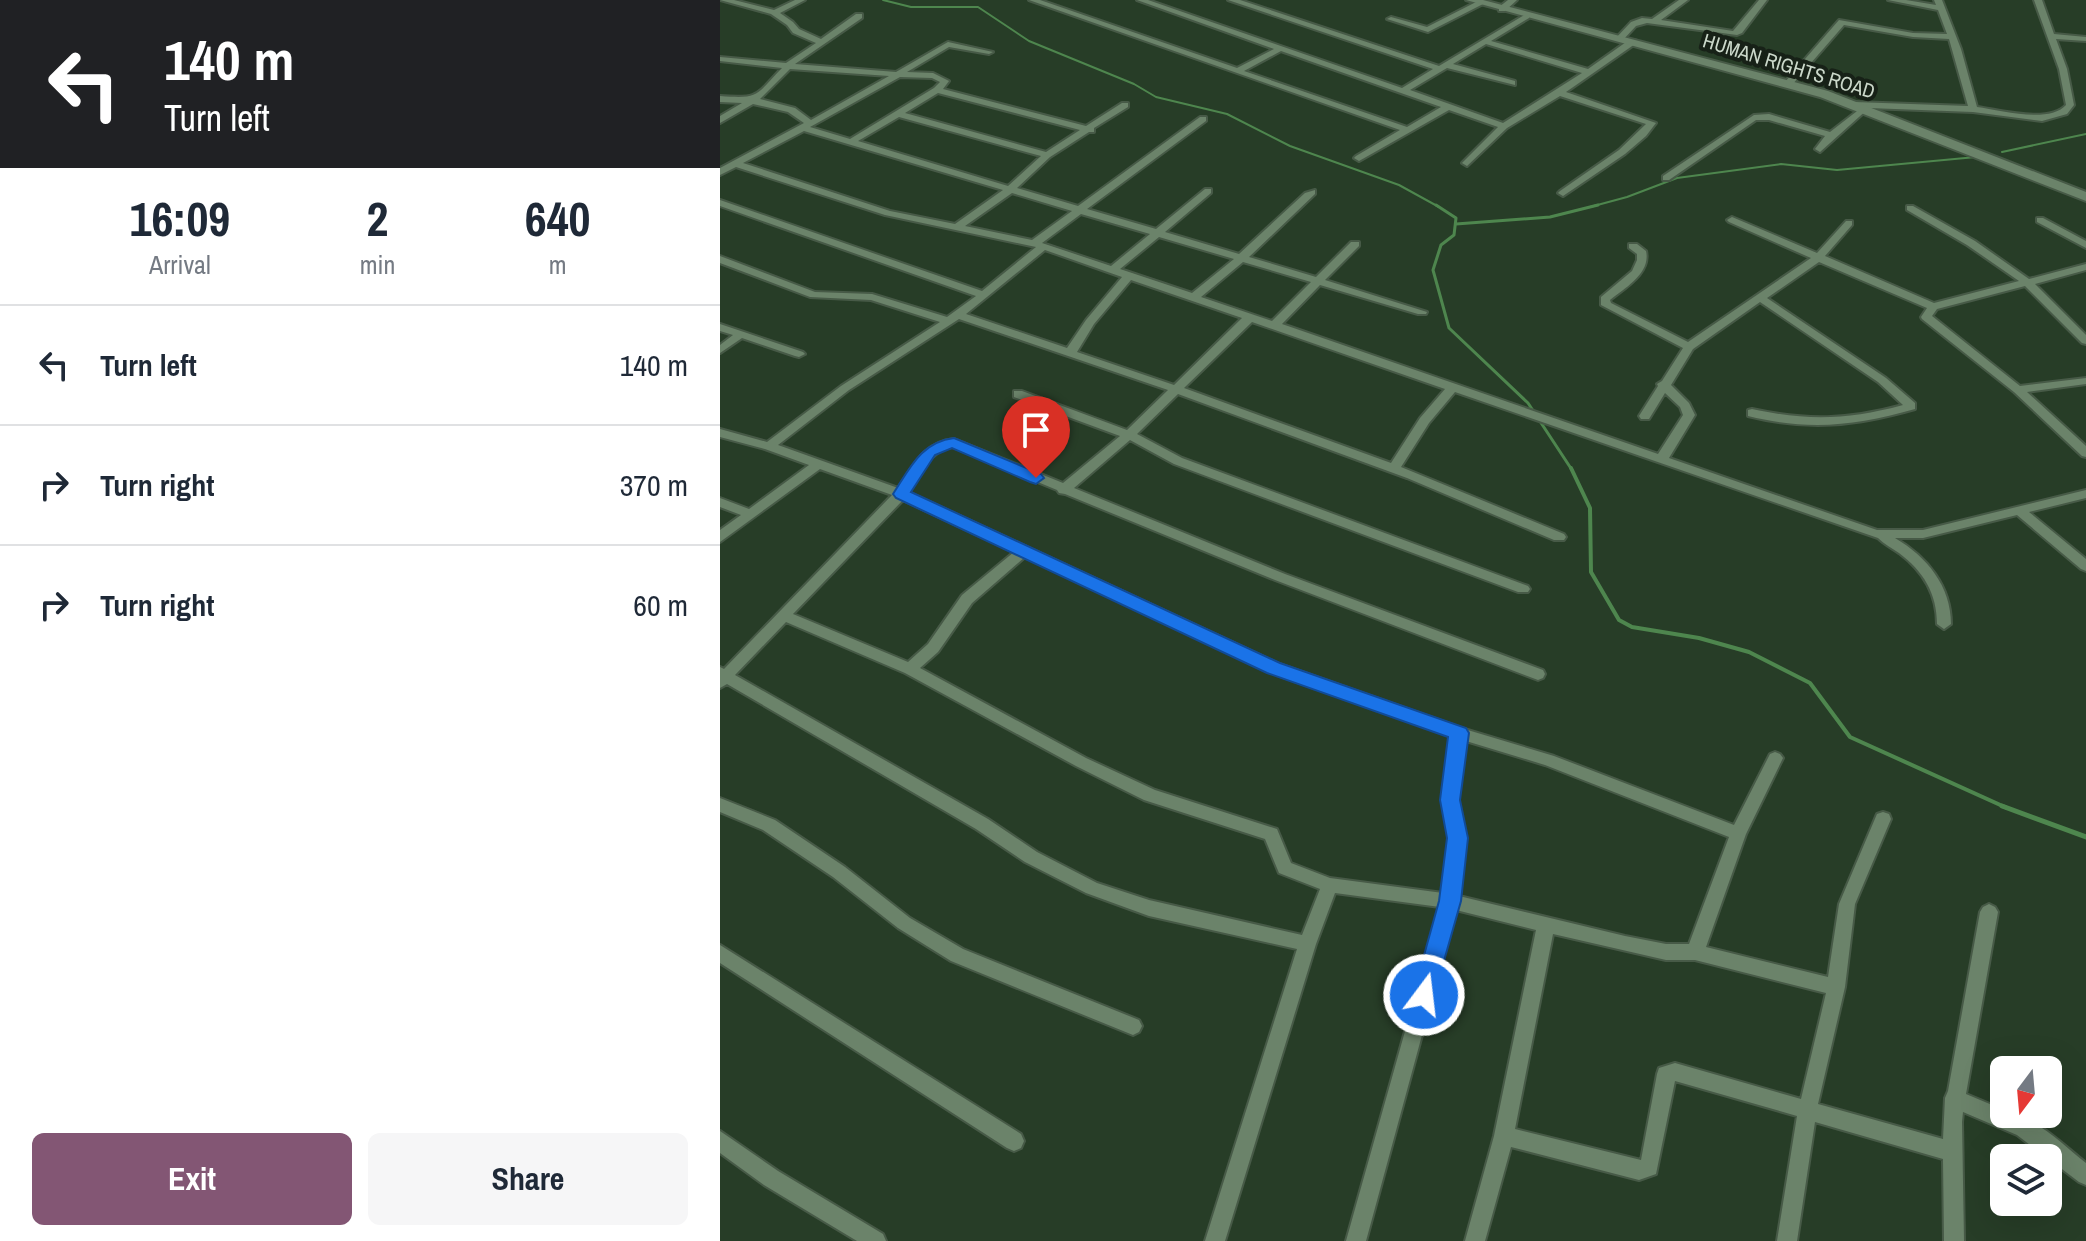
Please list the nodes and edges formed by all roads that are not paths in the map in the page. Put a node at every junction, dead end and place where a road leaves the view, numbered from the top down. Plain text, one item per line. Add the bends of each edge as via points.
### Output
1 (723, 0) edge
2 (801, 0) edge
3 (1033, 0) edge
4 (1232, 0) edge
5 (1513, 0) edge
6 (1684, 0) edge
7 (1763, 0) edge
8 (1892, 0) edge
9 (2038, 0) edge
10 (1148, 1) edge
11 (1476, 2) edge
12 (1939, 4) edge
13 (1502, 9) junction
14 (774, 13) junction
15 (859, 16) dead end
16 (1526, 16) junction
17 (1391, 19) dead end
18 (1654, 21) junction
19 (2051, 36) junction
20 (1952, 37) junction
21 (2086, 39) edge
22 (819, 41) junction
23 (1625, 41) junction
24 (1487, 42) junction
25 (1280, 49) junction
26 (989, 52) dead end
27 (720, 59) edge
28 (789, 65) junction
29 (1444, 67) junction
30 (1237, 71) junction
31 (1588, 72) junction
32 (898, 74) junction
33 (1512, 83) dead end
34 (1788, 84) junction
35 (937, 90) junction
36 (1403, 91) junction
37 (1559, 93) junction
38 (720, 99) edge
39 (752, 101) junction
40 (1125, 105) dead end
41 (1447, 107) junction
42 (1860, 107) junction
43 (1973, 109) junction
44 (898, 114) junction
45 (1203, 119) dead end
46 (720, 120) edge
47 (805, 125) junction
48 (1504, 126) junction
49 (1405, 129) junction
50 (1091, 130) junction
51 (1831, 135) junction
52 (852, 141) junction
53 (1820, 149) dead end
54 (1047, 155) junction
55 (1359, 158) dead end
56 (1467, 163) dead end
57 (735, 164) junction
58 (720, 172) edge
59 (1666, 178) dead end
60 (1008, 191) junction
61 (1208, 191) dead end
62 (1312, 192) dead end
63 (1563, 193) dead end
64 (2086, 197) edge
65 (720, 203) edge
66 (1910, 208) dead end
67 (1080, 211) junction
68 (1732, 220) dead end
69 (2040, 220) dead end
70 (1849, 223) dead end
71 (958, 227) junction
72 (1157, 235) junction
73 (1040, 244) junction
74 (1355, 244) dead end
75 (2086, 245) edge
76 (1633, 246) dead end
77 (1819, 257) junction
78 (1242, 258) junction
79 (720, 259) edge
80 (2086, 267) edge
81 (1114, 269) junction
82 (1130, 274) junction
83 (1320, 280) junction
84 (2027, 282) junction
85 (984, 295) junction
86 (1195, 296) junction
87 (1761, 298) junction
88 (1933, 307) junction
89 (1422, 312) dead end
90 (1250, 317) junction
91 (954, 318) junction
92 (1275, 325) junction
93 (720, 327) edge
94 (741, 334) junction
95 (2086, 341) edge
96 (1689, 347) junction
97 (720, 350) edge
98 (1070, 353) junction
99 (799, 354) dead end
100 (2086, 381) edge
101 (1663, 384) junction
102 (1454, 386) junction
103 (2018, 390) junction
104 (1175, 391) junction
105 (1018, 394) dead end
106 (1752, 413) dead end
107 (1645, 416) dead end
108 (720, 433) edge
109 (1129, 435) junction
110 (769, 446) junction
111 (2086, 453) edge
112 (1661, 460) junction
113 (819, 464) junction
114 (1394, 469) junction
115 (1063, 490) junction
116 (901, 494) junction
117 (2086, 494) edge
118 (720, 502) edge
119 (2021, 512) junction
120 (750, 514) junction
121 (1876, 534) junction
122 (720, 537) edge
123 (1559, 537) dead end
124 (1022, 552) junction
125 (2086, 566) edge
126 (1523, 589) dead end
127 (783, 615) junction
128 (1944, 624) dead end
129 (910, 669) junction
130 (1538, 674) dead end
131 (722, 677) edge
132 (1459, 733) junction
133 (1775, 758) dead end
134 (720, 805) edge
135 (1883, 819) dead end
136 (1738, 834) junction
137 (1330, 885) junction
138 (1450, 901) junction
139 (1989, 912) dead end
140 (1546, 924) junction
141 (1307, 944) junction
142 (1695, 952) junction
143 (720, 953) edge
144 (1836, 987) junction
145 (1133, 1026) dead end
146 (1954, 1098) junction
147 (1807, 1112) junction
148 (1504, 1136) junction
149 (720, 1141) edge
150 (1014, 1141) dead end
151 (1950, 1151) junction
152 (2086, 1175) edge
153 (876, 1241) edge
154 (1215, 1241) edge
155 (1356, 1241) edge
156 (1475, 1241) edge
157 (1787, 1241) edge
158 (1954, 1241) edge

1 - 14 street
2 - 14 street
3 - 30 street
4 - 29 street
5 - 13 street
6 - 18 street
7 - 18 street via 1734,33
8 - 12 street
9 - 19 street
10 - 25 street
11 - 13 street, HUMAN RIGHTS ROAD
11 - 17 street via 1428,30
12 - 20 street
13 - 16 street, HUMAN RIGHTS ROAD
14 - 22 street
15 - 22 street
16 - 23 street, HUMAN RIGHTS ROAD
16 - 24 street
18 - 23 street via 1635,21
19 - 21 street
19 - 43 street via 2074,102 2064,112 2042,118
20 - 34 street via 1842,22
20 - 43 street
22 - 28 street
23 - 31 street
23 - 34 street, HUMAN RIGHTS ROAD
24 - 29 street
24 - 31 street
25 - 30 street
25 - 36 street
26 - 32 street via 953,43
27 - 28 street
28 - 32 street
28 - 39 street
29 - 33 street
29 - 36 street
30 - 49 street
31 - 37 street
32 - 35 street via 943,79
32 - 47 street
34 - 42 street, HUMAN RIGHTS ROAD
35 - 44 street
35 - 50 street
36 - 41 street
37 - 48 street
37 - 63 street via 1652,123 1603,167
38 - 39 street
39 - 46 street
39 - 47 street via 800,112
40 - 50 street
41 - 48 street
41 - 49 street
42 - 43 street
42 - 51 street
42 - 64 street, HUMAN RIGHTS ROAD
44 - 52 street
44 - 54 street
45 - 67 street
47 - 52 street
47 - 57 street
48 - 56 street
49 - 55 street
50 - 54 street
51 - 53 street
51 - 59 street via 1769,117 1754,118
52 - 60 street
54 - 60 street
57 - 58 street
57 - 71 street via 888,213
60 - 67 street
60 - 71 street
61 - 72 street
62 - 78 street
65 - 85 street
66 - 84 street
67 - 72 street
67 - 73 street
68 - 77 street
69 - 75 street
70 - 77 street
71 - 73 street
72 - 78 street
72 - 81 street
73 - 81 street
73 - 85 street
74 - 83 street
76 - 96 street via 1642,253 1642,263 1605,299 1606,305
77 - 87 street
77 - 88 street
78 - 83 street
78 - 86 street
79 - 91 street via 814,295 872,297
80 - 84 street
81 - 82 street
82 - 86 street
82 - 98 street
83 - 89 street
83 - 92 street
84 - 88 street
84 - 95 street
85 - 91 street
86 - 90 street
87 - 96 street
87 - 106 street via 1863,366 1911,406 1859,422 1828,424
88 - 103 street via 1926,317 1929,322
90 - 92 street
90 - 104 street
91 - 98 street
91 - 110 street via 845,388
92 - 102 street
93 - 94 street
94 - 97 street
94 - 99 street
96 - 101 street
98 - 104 street
100 - 103 street
101 - 107 street
101 - 112 street via 1689,415
102 - 112 street
102 - 114 street
103 - 111 street
104 - 109 street
104 - 114 street
105 - 109 street
108 - 110 street
109 - 115 street
109 - 126 street via 1178,461
110 - 113 street
112 - 121 street
113 - 116 street
113 - 120 street
114 - 123 street
115 - 116 street via 954,443 929,452
115 - 130 street
116 - 124 street
116 - 127 street
117 - 119 street
118 - 120 street
119 - 121 street via 1923,534
119 - 125 street
120 - 122 street
121 - 128 street via 1925,569 1942,596
124 - 129 street via 967,599 933,648
124 - 132 street via 1274,668
127 - 129 street
127 - 131 street
129 - 137 street via 1150,795 1271,834 1285,868
131 - 141 street via 1092,888 1149,908
132 - 136 street via 1549,760
132 - 138 street via 1450,800 1457,838
133 - 136 street
134 - 145 street via 769,825 957,955
135 - 144 street via 1847,904
136 - 142 street
137 - 138 street
137 - 141 street
138 - 140 street
138 - 155 street
139 - 146 street
140 - 142 street via 1666,952
140 - 148 street
141 - 154 street
142 - 144 street
143 - 150 street
144 - 147 street
146 - 151 street
146 - 152 street via 2024,1128
147 - 148 street via 1675,1072 1666,1074 1649,1167 1639,1170
147 - 151 street
147 - 157 street
148 - 156 street
149 - 153 street
151 - 158 street

